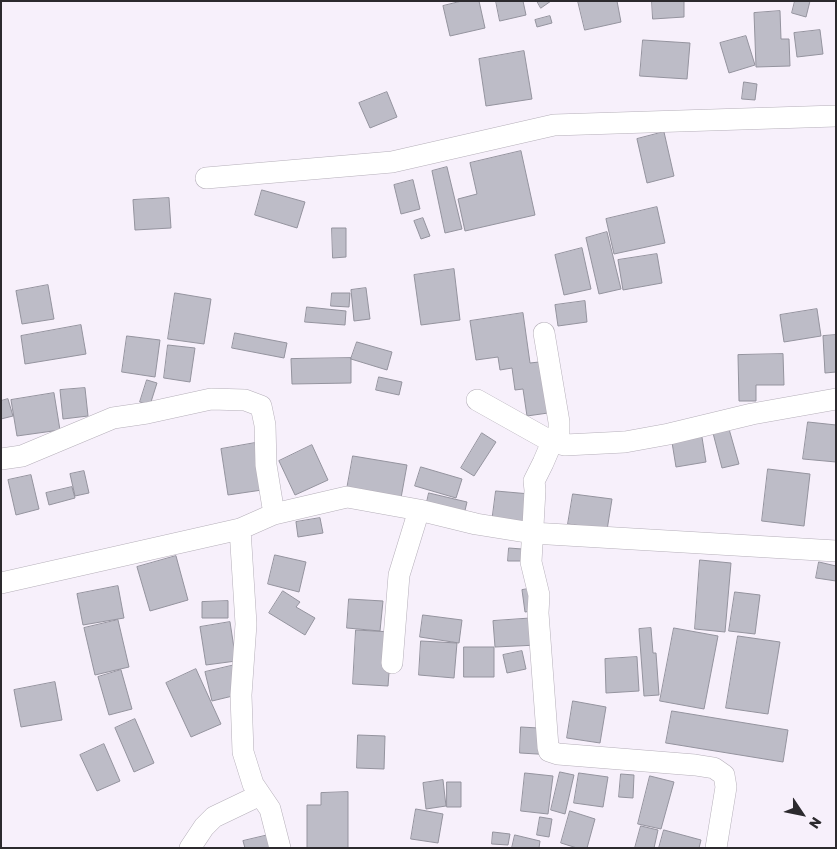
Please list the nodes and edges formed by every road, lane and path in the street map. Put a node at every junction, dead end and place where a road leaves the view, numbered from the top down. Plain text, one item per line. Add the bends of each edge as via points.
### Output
1 (836, 116) edge
2 (206, 178) dead end
3 (544, 333) dead end
4 (477, 400) dead end
5 (836, 400) edge
6 (552, 442) junction
7 (1, 459) edge
8 (419, 510) junction
9 (274, 514) junction
10 (240, 529) junction
11 (532, 533) junction
12 (836, 551) edge
13 (1, 583) edge
14 (392, 663) dead end
15 (260, 795) junction
16 (190, 848) edge
17 (280, 848) edge
18 (716, 848) edge

1 - 2 street via 554,125 392,162
3 - 6 street via 559,422 559,432
4 - 6 street
5 - 6 street via 752,414 625,442 564,445
6 - 11 street via 534,481
7 - 9 street via 22,456 113,418 211,399 245,400 261,406
8 - 9 street via 347,497
8 - 11 street
8 - 14 street via 399,575
9 - 10 street
10 - 13 street
10 - 15 street via 246,624 241,695 243,752
11 - 12 street
11 - 18 street via 531,562 539,595 550,751 714,768 724,775 726,787
15 - 16 street via 214,817
15 - 17 street via 270,809

